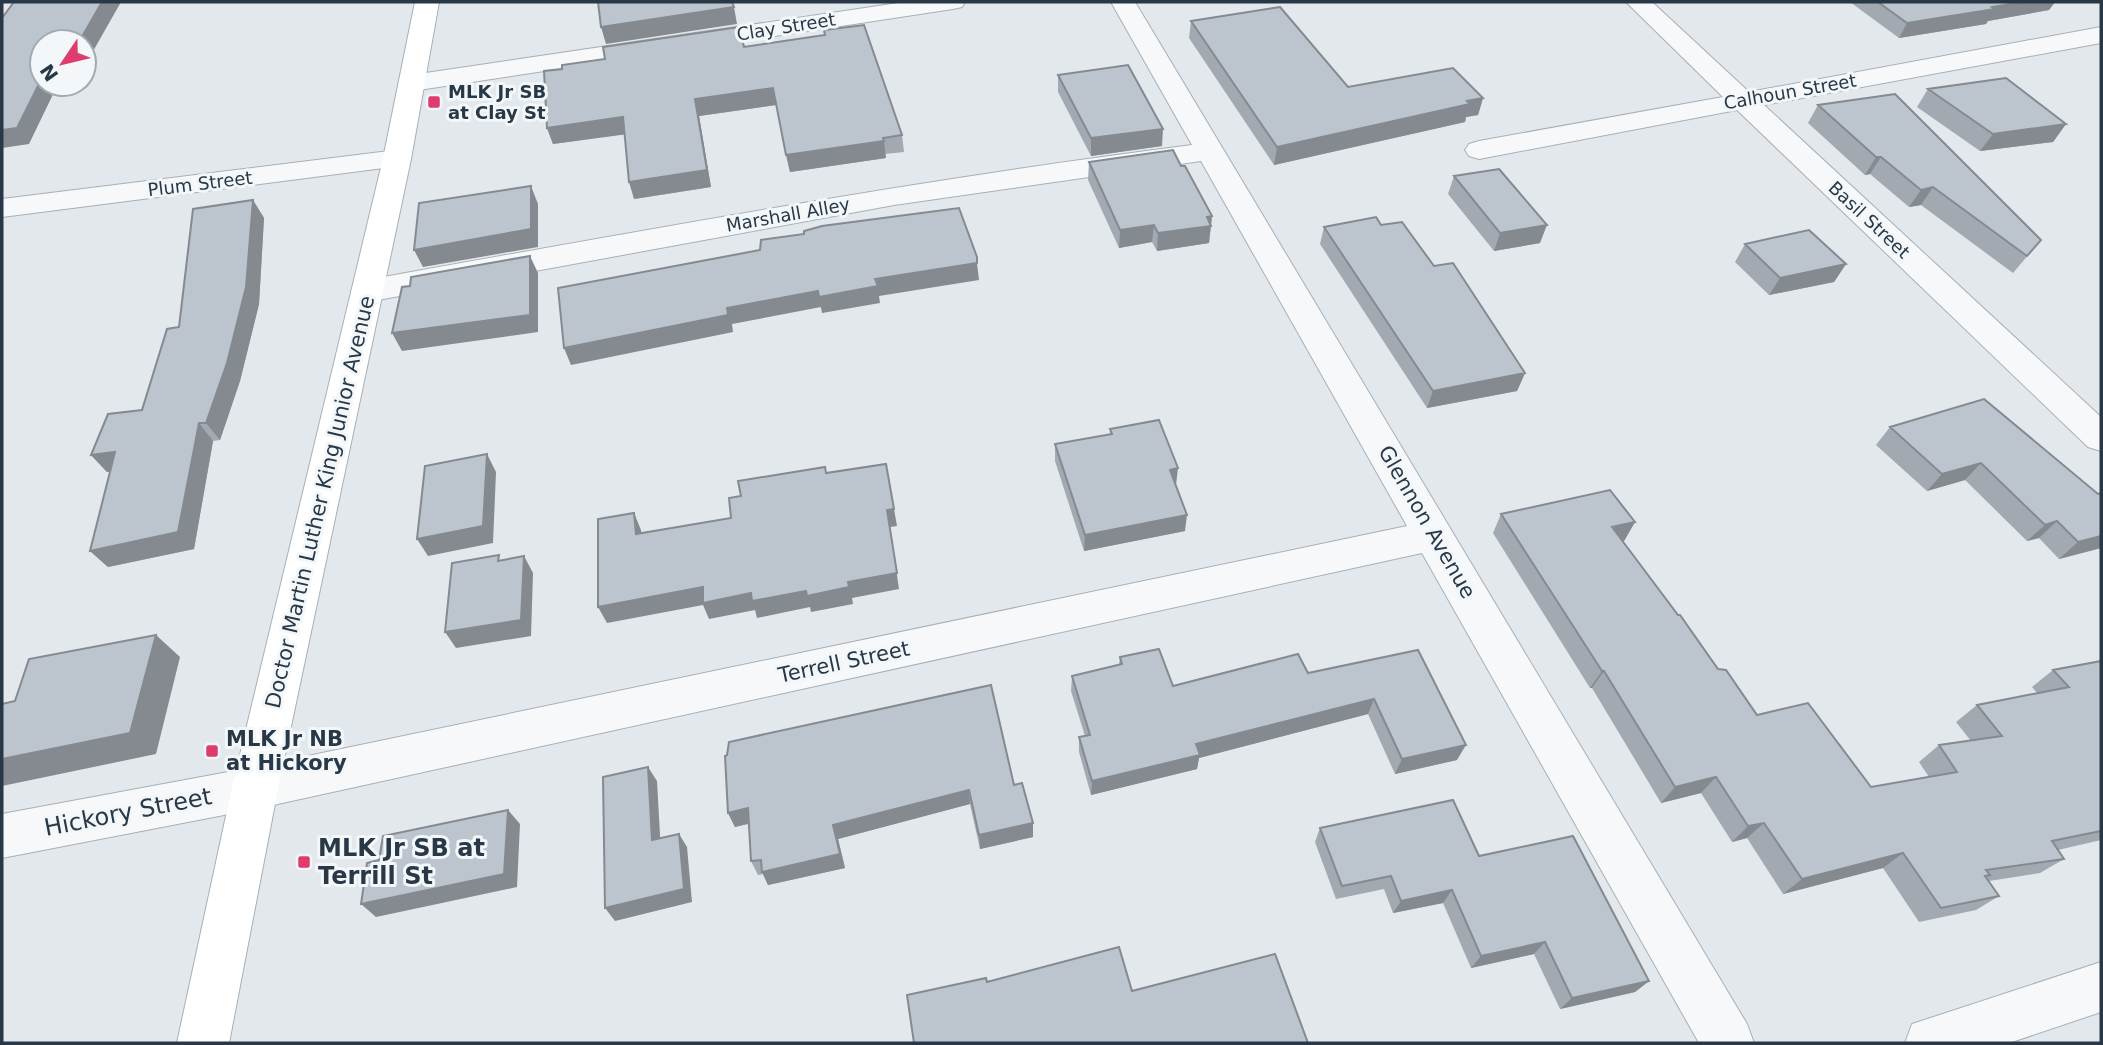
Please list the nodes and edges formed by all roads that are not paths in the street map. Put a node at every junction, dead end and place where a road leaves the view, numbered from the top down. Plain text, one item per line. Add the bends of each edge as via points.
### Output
1 (427, 2) edge
2 (953, 2) edge
3 (1123, 2) edge
4 (1638, 2) edge
5 (2101, 35) edge
6 (412, 83) junction
7 (1743, 101) junction
8 (1479, 150) dead end
9 (1212, 151) junction
10 (397, 159) junction
11 (2, 208) edge
12 (368, 291) junction
13 (2101, 438) edge
14 (1434, 535) junction
15 (254, 788) junction
16 (2, 836) edge
17 (2101, 987) edge
18 (203, 1043) edge
19 (1728, 1043) edge
20 (1931, 1043) edge

1 - 6 main road, Doctor Martin Luther King Junior Avenue
2 - 6 street, Clay Street
3 - 9 street, Glennon Avenue
4 - 7 street, Basil Street
5 - 7 street, Calhoun Street
6 - 10 main road, Doctor Martin Luther King Junior Avenue
7 - 8 street, Calhoun Street
7 - 13 street, Basil Street
9 - 12 street, Marshall Alley via 1083,166 839,205
9 - 14 street, Glennon Avenue
10 - 11 street, Plum Street
10 - 12 main road, Doctor Martin Luther King Junior Avenue
12 - 15 main road, Doctor Martin Luther King Junior Avenue
14 - 15 street, Terrell Street
14 - 19 street, Glennon Avenue
15 - 16 street, Hickory Street
15 - 18 main road, Doctor Martin Luther King Junior Avenue
17 - 20 street

